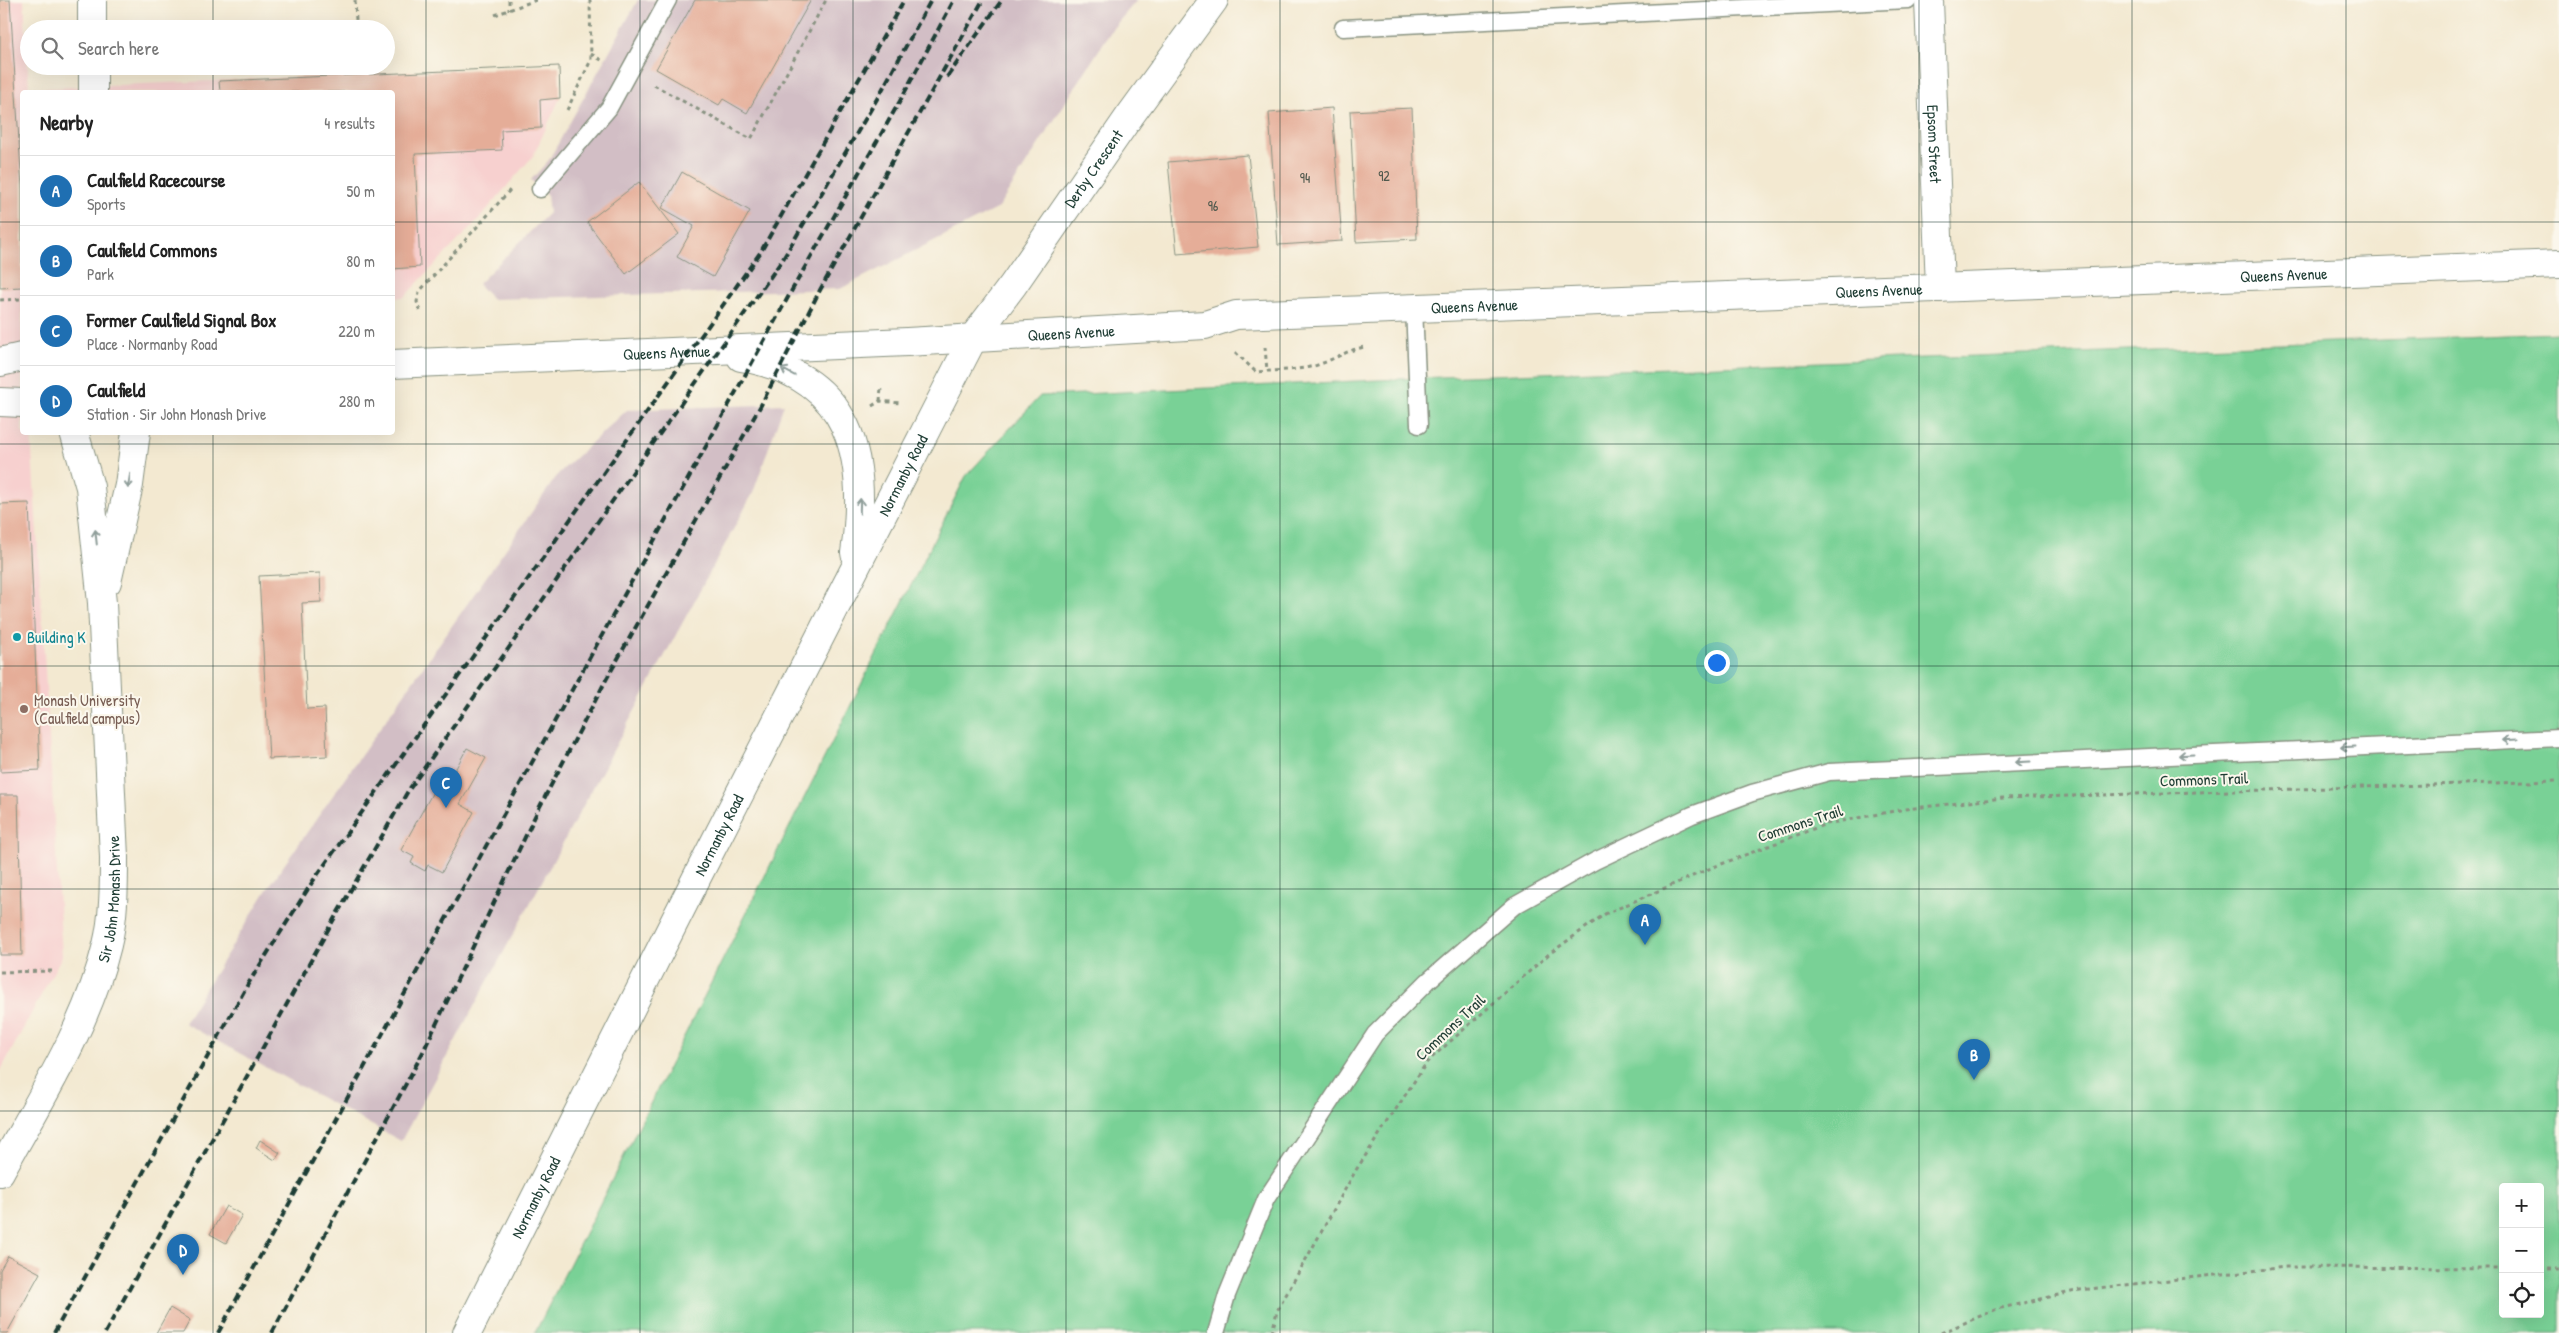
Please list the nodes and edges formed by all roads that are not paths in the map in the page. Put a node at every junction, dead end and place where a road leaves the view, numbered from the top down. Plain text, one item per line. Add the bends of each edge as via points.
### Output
1 (92, 0) edge
2 (668, 0) edge
3 (1214, 0) edge
4 (1908, 0) edge
5 (1929, 0) edge
6 (92, 20) edge
7 (1343, 28) dead end
8 (93, 75) edge
9 (93, 90) edge
10 (540, 189) dead end
11 (2559, 264) edge
12 (1940, 288) junction
13 (1414, 308) junction
14 (973, 338) junction
15 (702, 350) junction
16 (20, 357) edge
17 (0, 362) edge
18 (395, 364) edge
19 (0, 402) edge
20 (20, 403) edge
21 (1419, 425) dead end
22 (75, 435) edge
23 (136, 435) edge
24 (852, 572) junction
25 (102, 603) junction
26 (2559, 738) edge
27 (0, 1172) edge
28 (466, 1333) edge
29 (1216, 1333) edge

1 - 6 street
2 - 10 lane via 609,108
3 - 14 street, Derby Crescent
4 - 7 lane
5 - 12 street, Epsom Street
8 - 9 street
11 - 12 street, Queens Avenue
12 - 13 street, Queens Avenue
13 - 14 street, Queens Avenue via 1236,315 1206,325
13 - 21 lane
14 - 15 street, Queens Avenue
14 - 24 street, Normanby Road
15 - 18 street, Queens Avenue
24 -> 15 street via 860,509 860,478 853,443 844,423 818,392 786,370 758,360
16 - 17 street
19 - 20 street
25 -> 22 street, Sir John Monash Drive via 90,487
23 -> 25 street, Sir John Monash Drive via 129,485
24 - 28 street, Normanby Road
25 - 27 street, Sir John Monash Drive via 114,857 108,943 95,989 72,1040
26 -> 29 lane via 1829,772 1752,793 1692,815 1595,861 1514,906 1375,1034 1266,1199 1227,1295

